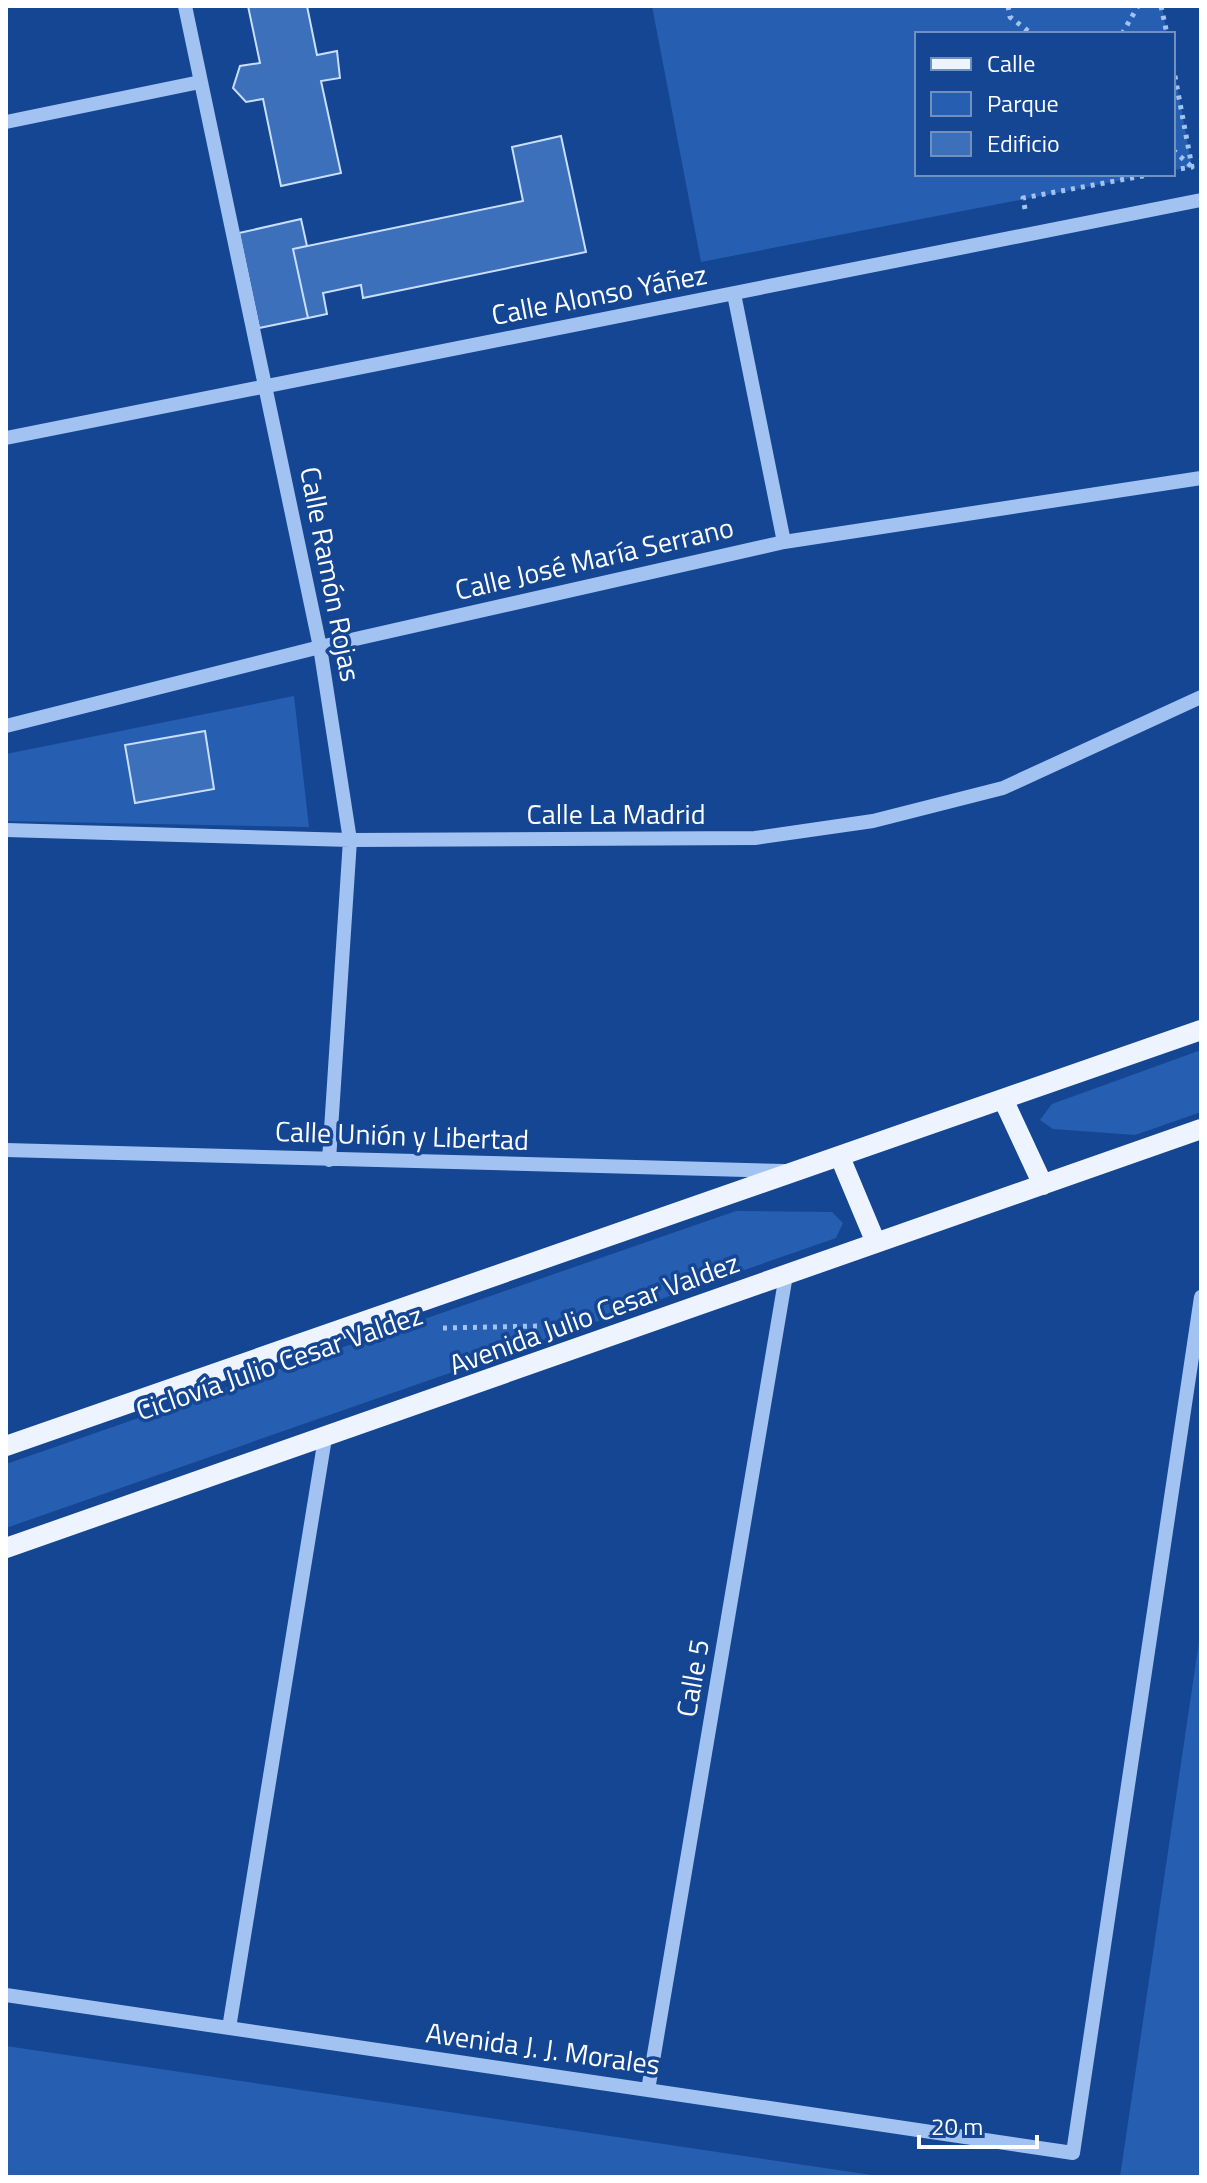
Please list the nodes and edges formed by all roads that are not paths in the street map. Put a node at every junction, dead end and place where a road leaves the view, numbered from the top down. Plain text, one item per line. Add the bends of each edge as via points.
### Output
1 (185, 6) edge
2 (200, 82) junction
3 (6, 122) edge
4 (1201, 200) edge
5 (734, 294) junction
6 (267, 386) junction
7 (6, 438) edge
8 (1201, 478) edge
9 (784, 542) junction
10 (320, 647) junction
11 (1201, 697) edge
12 (6, 726) edge
13 (6, 830) edge
14 (350, 840) junction
15 (1201, 1030) edge
16 (1003, 1099) junction
17 (1201, 1129) edge
18 (6, 1150) edge
19 (840, 1157) junction
20 (329, 1160) junction
21 (797, 1172) junction
22 (1043, 1185) junction
23 (876, 1243) junction
24 (786, 1275) junction
25 (1201, 1297) edge
26 (325, 1438) junction
27 (6, 1446) edge
28 (6, 1548) edge
29 (6, 1995) edge
30 (229, 2028) junction
31 (648, 2090) junction

1 - 2 street, Calle Ramón Rojas
2 - 3 street
2 - 6 street, Calle Ramón Rojas
4 - 5 street, Calle Alonso Yáñez
5 - 6 street, Calle Alonso Yáñez
5 - 9 street
6 - 7 street, Calle Alonso Yáñez
6 - 10 street, Calle Ramón Rojas
8 - 9 street, Calle José María Serrano
9 - 10 street, Calle José María Serrano
10 - 12 street, Calle José María Serrano
10 - 14 street, Calle Ramón Rojas
11 - 14 street, Calle La Madrid via 1003,788 873,821 755,838
13 - 14 street, Calle La Madrid
14 - 20 street, Calle Ramón Rojas
15 - 16 main road
16 - 19 main road
16 - 22 main road
17 - 22 main road, Avenida Julio Cesar Valdez
18 - 20 street, Calle Unión y Libertad
19 - 21 main road
19 - 23 main road
20 - 21 street, Calle Unión y Libertad
21 - 27 main road
22 - 23 main road, Avenida Julio Cesar Valdez
23 - 24 main road, Avenida Julio Cesar Valdez
24 - 26 main road, Avenida Julio Cesar Valdez
24 - 31 street, Calle 5
25 - 31 street, Avenida J. J. Morales via 1073,2153
26 - 28 main road, Avenida Julio Cesar Valdez
26 - 30 street
29 - 30 street, Avenida J. J. Morales
30 - 31 street, Avenida J. J. Morales

